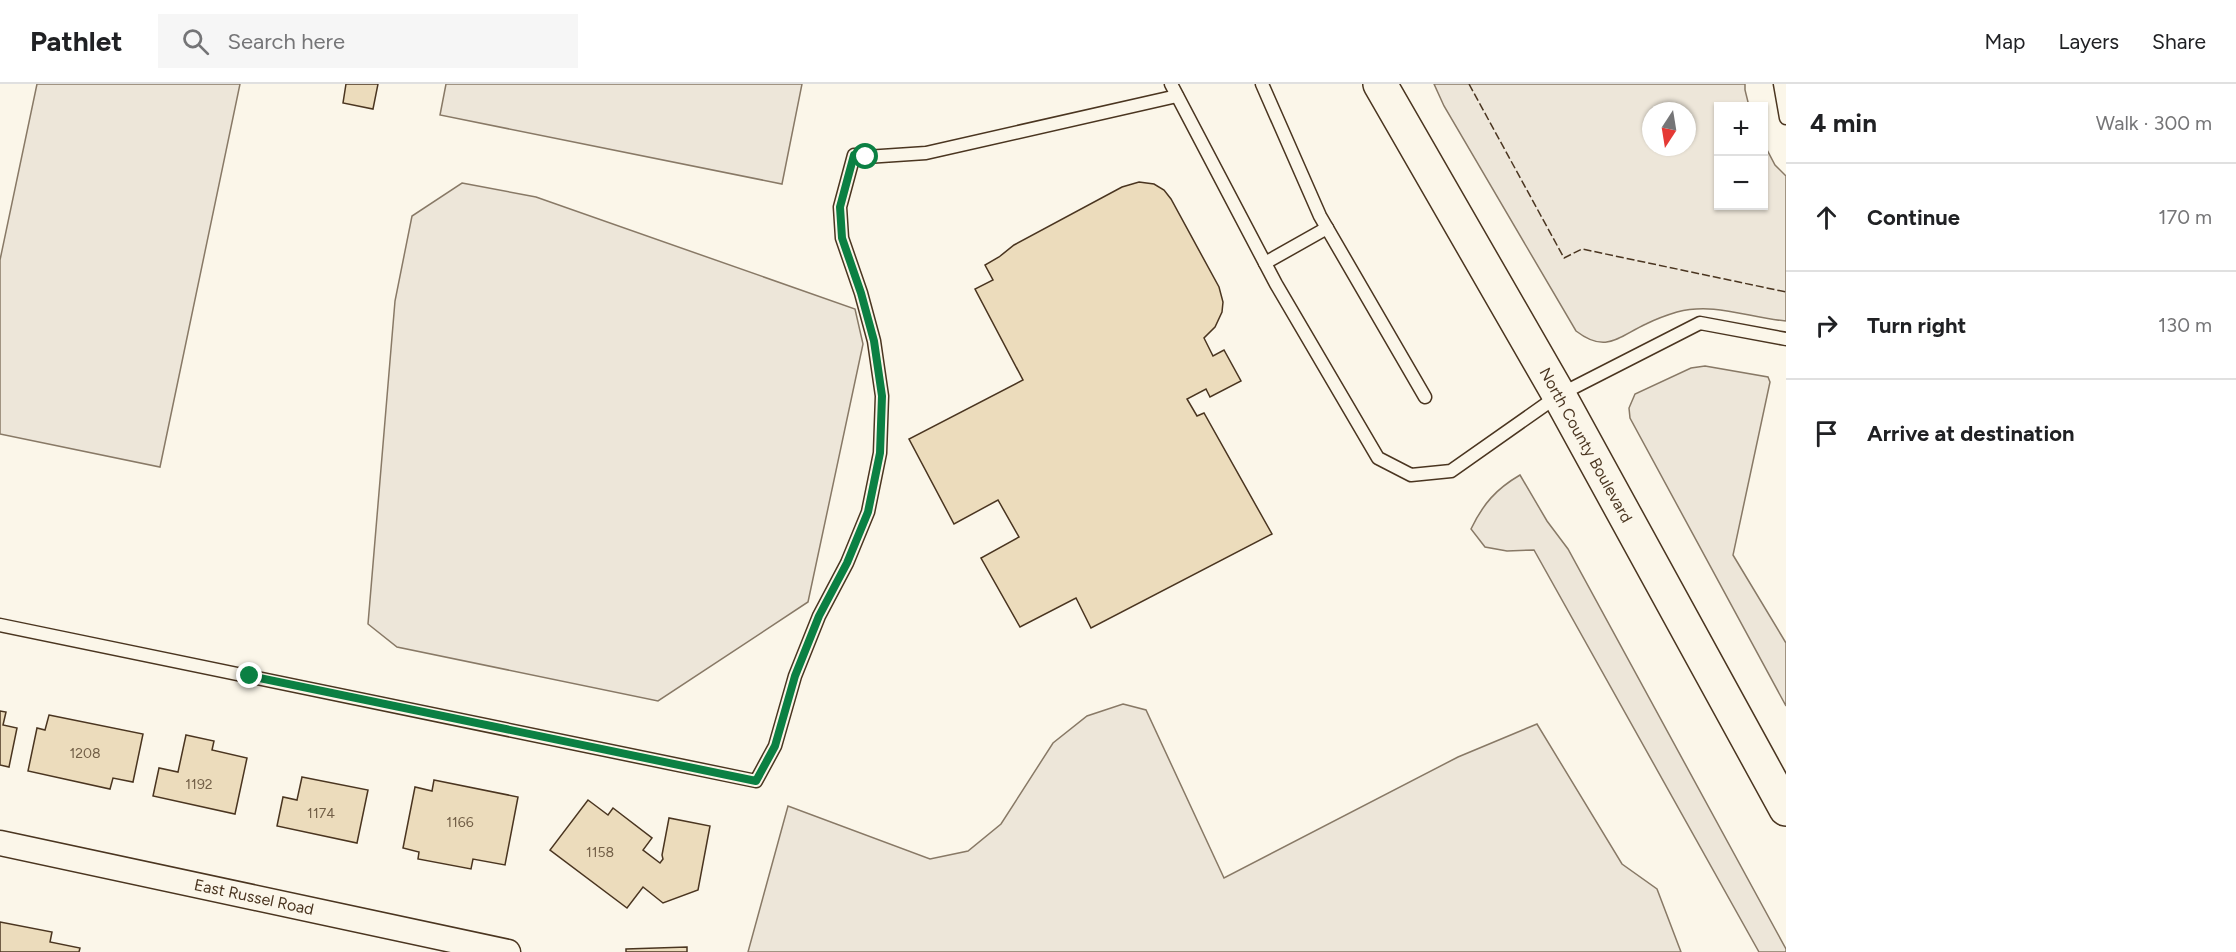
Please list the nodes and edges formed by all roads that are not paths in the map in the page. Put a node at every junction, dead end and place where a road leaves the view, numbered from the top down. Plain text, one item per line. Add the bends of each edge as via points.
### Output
1 (1171, 84) edge
2 (1262, 84) edge
3 (1380, 84) edge
4 (1780, 84) edge
5 (1177, 96) junction
6 (1786, 118) edge
7 (1327, 228) junction
8 (1265, 263) junction
9 (1786, 339) edge
10 (1559, 395) junction
11 (1425, 396) dead end
12 (0, 625) edge
13 (1786, 809) edge
14 (0, 843) edge
15 (508, 952) edge

1 - 5 lane
2 - 7 lane
3 - 10 main road, North County Boulevard
4 - 6 lane
5 - 8 lane
5 - 12 lane via 926,153 854,155 840,207 842,238 874,341 882,396 880,453 868,512 819,616 795,676 775,746 756,781
7 - 8 lane
7 - 11 lane
8 - 10 lane via 1378,458 1411,475 1451,471
9 - 10 lane via 1700,324
10 - 13 main road, North County Boulevard
14 - 15 street, East Russel Road

